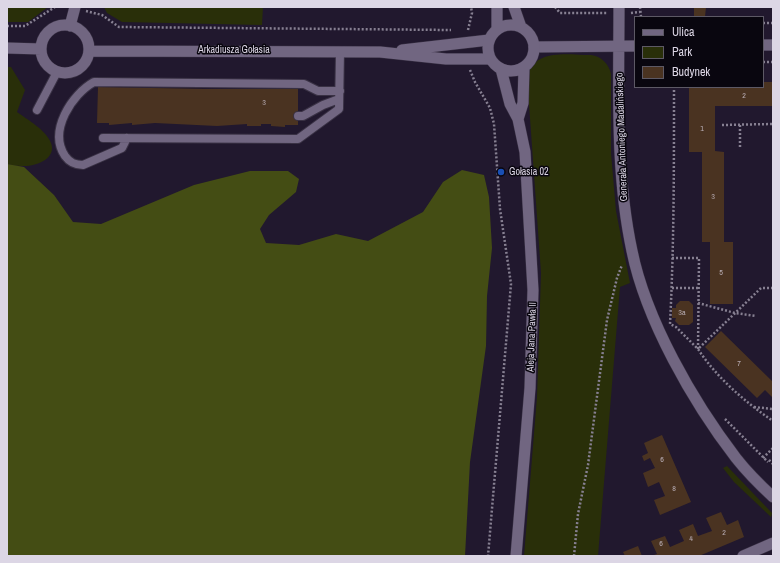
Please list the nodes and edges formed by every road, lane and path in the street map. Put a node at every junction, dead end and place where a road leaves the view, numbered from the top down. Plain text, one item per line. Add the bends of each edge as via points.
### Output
1 (55, 7) edge
2 (75, 7) edge
3 (471, 7) edge
4 (497, 7) edge
5 (514, 7) edge
6 (555, 7) edge
7 (640, 7) edge
8 (619, 10) edge
9 (640, 12) junction
10 (641, 16) edge
11 (7, 26) edge
12 (70, 26) junction
13 (521, 27) junction
14 (497, 29) junction
15 (457, 30) dead end
16 (467, 34) dead end
17 (489, 40) junction
18 (618, 46) junction
19 (634, 46) edge
20 (534, 47) junction
21 (7, 48) edge
22 (41, 49) junction
23 (89, 51) junction
24 (340, 52) junction
25 (380, 52) junction
26 (490, 59) junction
27 (469, 64) dead end
28 (524, 68) junction
29 (501, 69) junction
30 (57, 72) junction
31 (674, 88) edge
32 (339, 95) junction
33 (37, 110) dead end
34 (298, 116) dead end
35 (518, 119) junction
36 (773, 124) edge
37 (722, 125) dead end
38 (740, 125) junction
39 (103, 138) dead end
40 (127, 138) junction
41 (740, 147) dead end
42 (632, 252) junction
43 (672, 258) junction
44 (672, 288) junction
45 (698, 288) junction
46 (773, 288) edge
47 (698, 303) junction
48 (735, 313) junction
49 (666, 314) dead end
50 (756, 316) dead end
51 (670, 324) junction
52 (673, 330) dead end
53 (698, 349) junction
54 (754, 407) junction
55 (773, 409) edge
56 (719, 413) dead end
57 (773, 421) edge
58 (773, 448) edge
59 (763, 458) junction
60 (773, 464) edge
61 (773, 498) edge
62 (773, 543) edge
63 (488, 556) edge
64 (516, 556) edge
65 (574, 556) edge
66 (743, 556) edge

1 - 11 path via 25,26
2 - 12 street
2 - 15 path via 102,15 119,27
3 - 16 path
4 - 14 street
5 - 13 street
6 - 8 path via 560,13 572,14
7 - 9 path
8 - 9 path
8 - 18 street, Generała Antoniego Madalińskiego
9 - 10 path
12 - 22 street via 62,25 52,29 44,37
12 - 23 street via 81,30
13 - 14 street via 509,24
13 - 20 street via 528,32
14 - 17 street
17 - 25 street, Arkadiusza Gołasia
17 - 26 street
18 - 19 street
18 - 20 street
18 - 42 street, Generała Antoniego Madalińskiego via 622,183
20 - 28 street via 533,55
21 - 22 street
22 - 30 street via 44,62
23 - 24 street, Arkadiusza Gołasia
23 - 30 street via 87,60 79,69 68,73
24 - 25 street, Arkadiusza Gołasia
24 - 32 lane
25 - 26 street, Arkadiusza Gołasia via 446,59
26 - 29 street
27 - 63 path via 475,82 490,108 496,136 500,209 511,284
28 - 29 street via 512,71
28 - 35 street, Aleja Jana Pawła II via 523,103
29 - 35 street, Aleja Jana Pawła II via 510,104
30 - 33 lane
31 - 43 path
32 - 34 lane via 304,116
32 - 40 lane via 339,109 298,139
32 - 40 lane via 318,91 304,84 94,82 78,95 69,108 62,120 58,136 66,157 72,163 84,165 122,148
35 - 64 street, Aleja Jana Pawła II via 524,152 533,290 530,388
36 - 38 path
37 - 38 path
38 - 41 path
39 - 40 lane
42 - 61 street, Generała Antoniego Madalińskiego via 651,309 702,408 736,458
42 - 65 path via 624,260 617,278 608,320 588,465 578,514
43 - 44 path
43 - 45 path via 699,258
44 - 45 path
44 - 51 path
45 - 47 path
46 - 48 path via 761,288
47 - 48 path
47 - 53 path
48 - 50 path
48 - 53 path
49 - 51 path
51 - 52 path
51 - 53 path
53 - 54 path via 708,364
54 - 55 path
54 - 57 path
56 - 59 path
58 - 59 path
59 - 60 path
62 - 66 street

